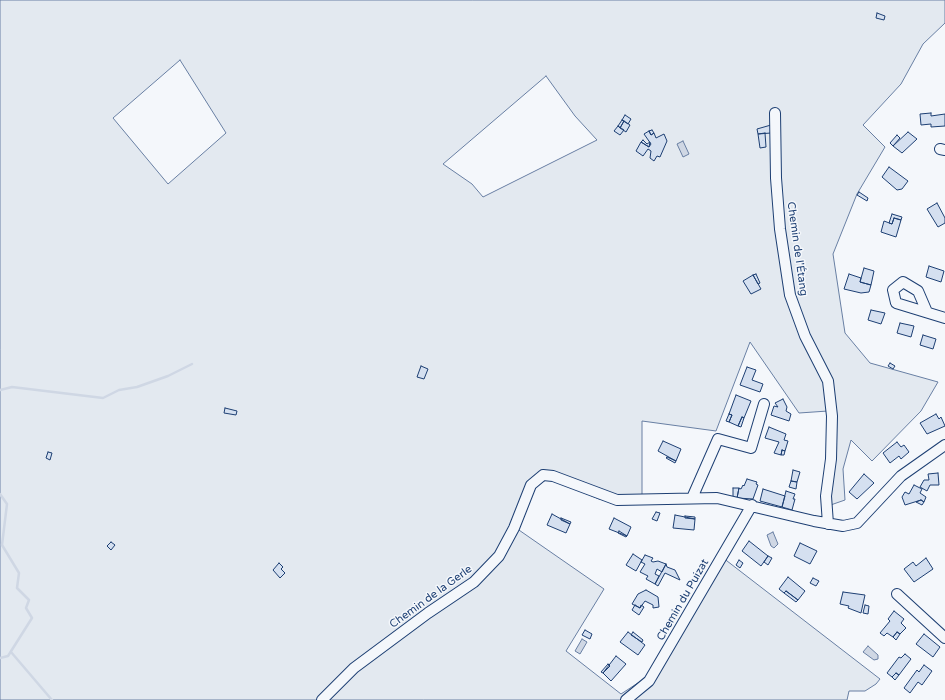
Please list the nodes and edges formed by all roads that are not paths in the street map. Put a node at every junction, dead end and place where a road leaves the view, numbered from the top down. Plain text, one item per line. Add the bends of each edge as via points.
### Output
1 (775, 112) dead end
2 (927, 312) dead end
3 (945, 318) edge
4 (764, 404) dead end
5 (945, 445) edge
6 (692, 498) junction
7 (752, 506) junction
8 (828, 524) junction
9 (897, 594) dead end
10 (945, 638) edge
11 (322, 700) edge
12 (626, 700) edge

1 - 8 street, Chemin de l'Étang via 780,229 790,295 805,336 828,381 832,416 831,459 826,496
2 - 3 street
4 - 6 street via 751,448 718,439
5 - 8 street via 901,476 857,523 843,526
6 - 7 street via 718,498
6 - 11 street, Chemin de la Gerle via 617,500 553,476 543,475 531,485 514,528 499,556 474,582 354,668
7 - 8 street
7 - 12 street, Chemin du Puizat via 649,681
9 - 10 street

